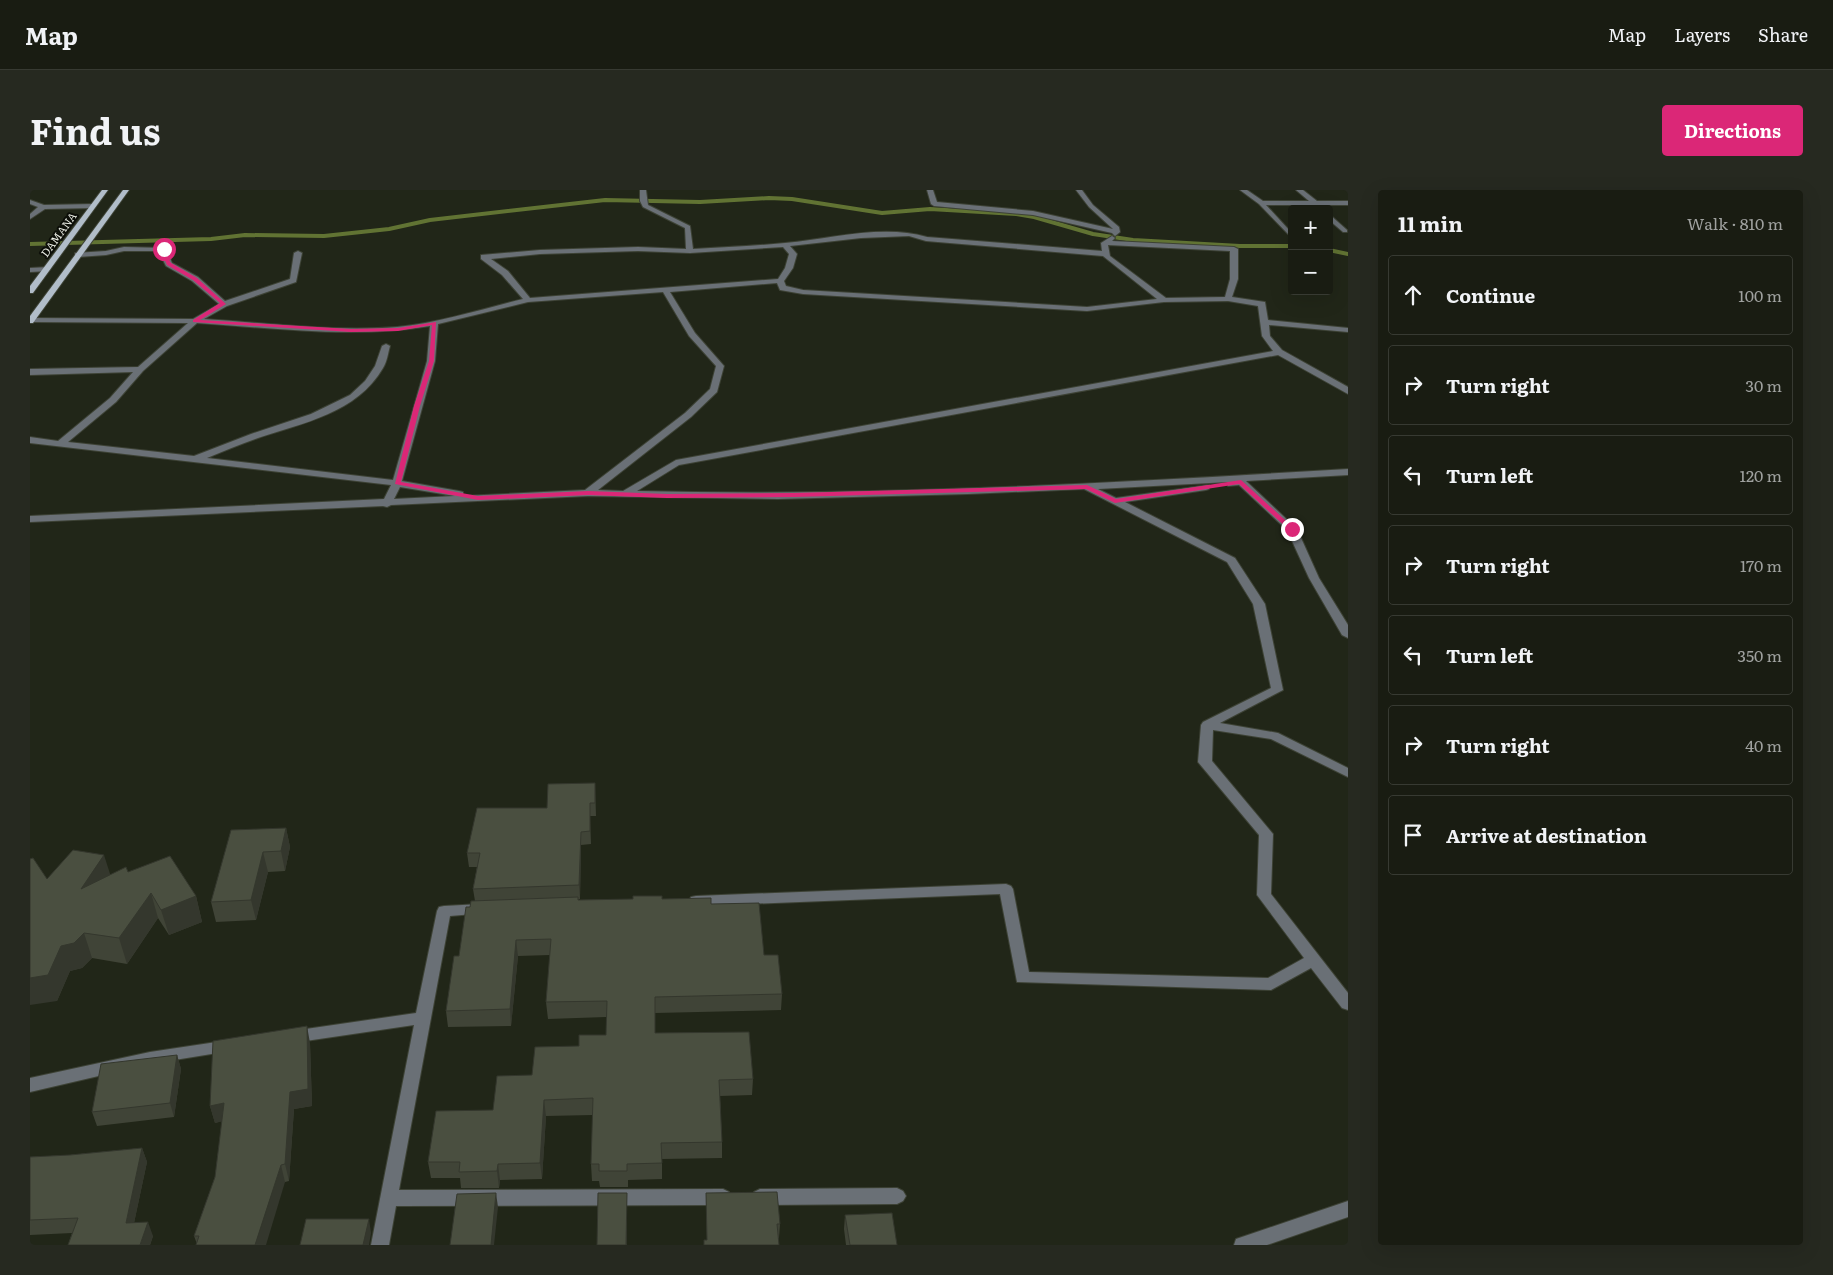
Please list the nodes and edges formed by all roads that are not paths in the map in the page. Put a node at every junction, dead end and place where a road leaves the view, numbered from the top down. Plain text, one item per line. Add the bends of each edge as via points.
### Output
1 (105, 190) edge
2 (126, 190) edge
3 (643, 190) edge
4 (930, 190) edge
5 (1079, 190) edge
6 (1242, 190) edge
7 (1299, 190) edge
8 (30, 202) edge
9 (1315, 202) junction
10 (1261, 203) junction
11 (1348, 203) edge
12 (1318, 205) edge
13 (93, 206) junction
14 (43, 207) junction
15 (32, 214) edge
16 (1333, 220) edge
17 (1345, 231) dead end
18 (1288, 232) dead end
19 (1112, 237) junction
20 (785, 245) junction
21 (690, 251) junction
22 (80, 253) junction
23 (298, 253) dead end
24 (1107, 254) junction
25 (46, 269) junction
26 (30, 270) edge
27 (780, 281) junction
28 (665, 290) junction
29 (30, 292) edge
30 (1228, 299) junction
31 (528, 300) junction
32 (1164, 300) junction
33 (224, 304) junction
34 (30, 320) edge
35 (195, 321) junction
36 (1264, 322) junction
37 (434, 323) junction
38 (1348, 330) edge
39 (386, 346) dead end
40 (1279, 352) junction
41 (140, 369) junction
42 (30, 372) edge
43 (1348, 391) edge
44 (30, 440) edge
45 (60, 444) junction
46 (194, 460) junction
47 (1348, 472) edge
48 (397, 483) junction
49 (1087, 487) junction
50 (588, 493) junction
51 (624, 494) junction
52 (478, 498) junction
53 (1115, 501) junction
54 (387, 504) junction
55 (30, 519) edge
56 (1348, 635) edge
57 (1207, 725) junction
58 (1348, 772) edge
59 (681, 902) edge
60 (493, 909) edge
61 (1314, 959) junction
62 (1348, 1004) edge
63 (423, 1018) junction
64 (277, 1039) edge
65 (248, 1044) edge
66 (30, 1085) edge
67 (898, 1196) dead end
68 (388, 1198) junction
69 (1348, 1209) edge
70 (380, 1245) edge
71 (1242, 1245) edge

1 - 13 main road, DAMANA
2 - 22 main road
3 - 21 street via 645,206 688,227
4 - 19 street via 934,204 1033,213
5 - 19 street via 1091,206 1117,228
6 - 10 street
7 - 9 street
8 - 14 street
9 - 10 street
9 - 11 street
9 - 12 street
10 - 18 street
13 - 14 street
13 - 25 main road, DAMANA
14 - 15 street
16 - 17 street
19 - 24 street
19 - 30 street via 1234,250 1234,279
20 - 21 street
20 - 24 street via 909,234 926,239
20 - 27 street via 793,254
21 - 31 street via 638,249 484,257 505,273
22 - 33 street via 164,249 169,251 166,258 169,264 195,279
22 - 34 main road
23 - 33 street via 292,280
24 - 32 street
25 - 26 street
25 - 29 main road, DAMANA
27 - 28 street
27 - 32 street via 783,288 803,292 1087,309
28 - 31 street
28 - 50 street via 692,334 720,366 714,390 688,415
30 - 32 street
30 - 36 street via 1262,304
31 - 37 street
33 - 35 street
34 - 35 street
35 - 37 street via 351,331 398,330
35 - 41 street
36 - 38 street
36 - 40 street via 1266,336
37 - 48 street via 432,361
39 - 46 street via 373,377 345,402
40 - 43 street
40 - 51 street via 676,463
41 - 42 street
41 - 45 street via 113,400
44 - 45 street
45 - 46 street
46 - 48 street
47 - 49 street
48 - 52 street
48 - 54 street
49 - 51 street via 794,495
49 - 53 street
50 - 51 street
50 - 52 street
52 - 54 street
53 - 56 street via 1241,482 1292,529 1314,578
53 - 57 street via 1230,560 1259,604 1277,690
54 - 55 street
57 - 58 street via 1274,736
57 - 61 street via 1205,762 1266,834 1264,895
59 - 61 street via 1006,889 1022,978 1271,984
60 - 63 street via 444,911
61 - 62 street
63 - 64 street
63 - 68 street
65 - 66 street via 150,1058
67 - 68 street
68 - 70 street
69 - 71 street

